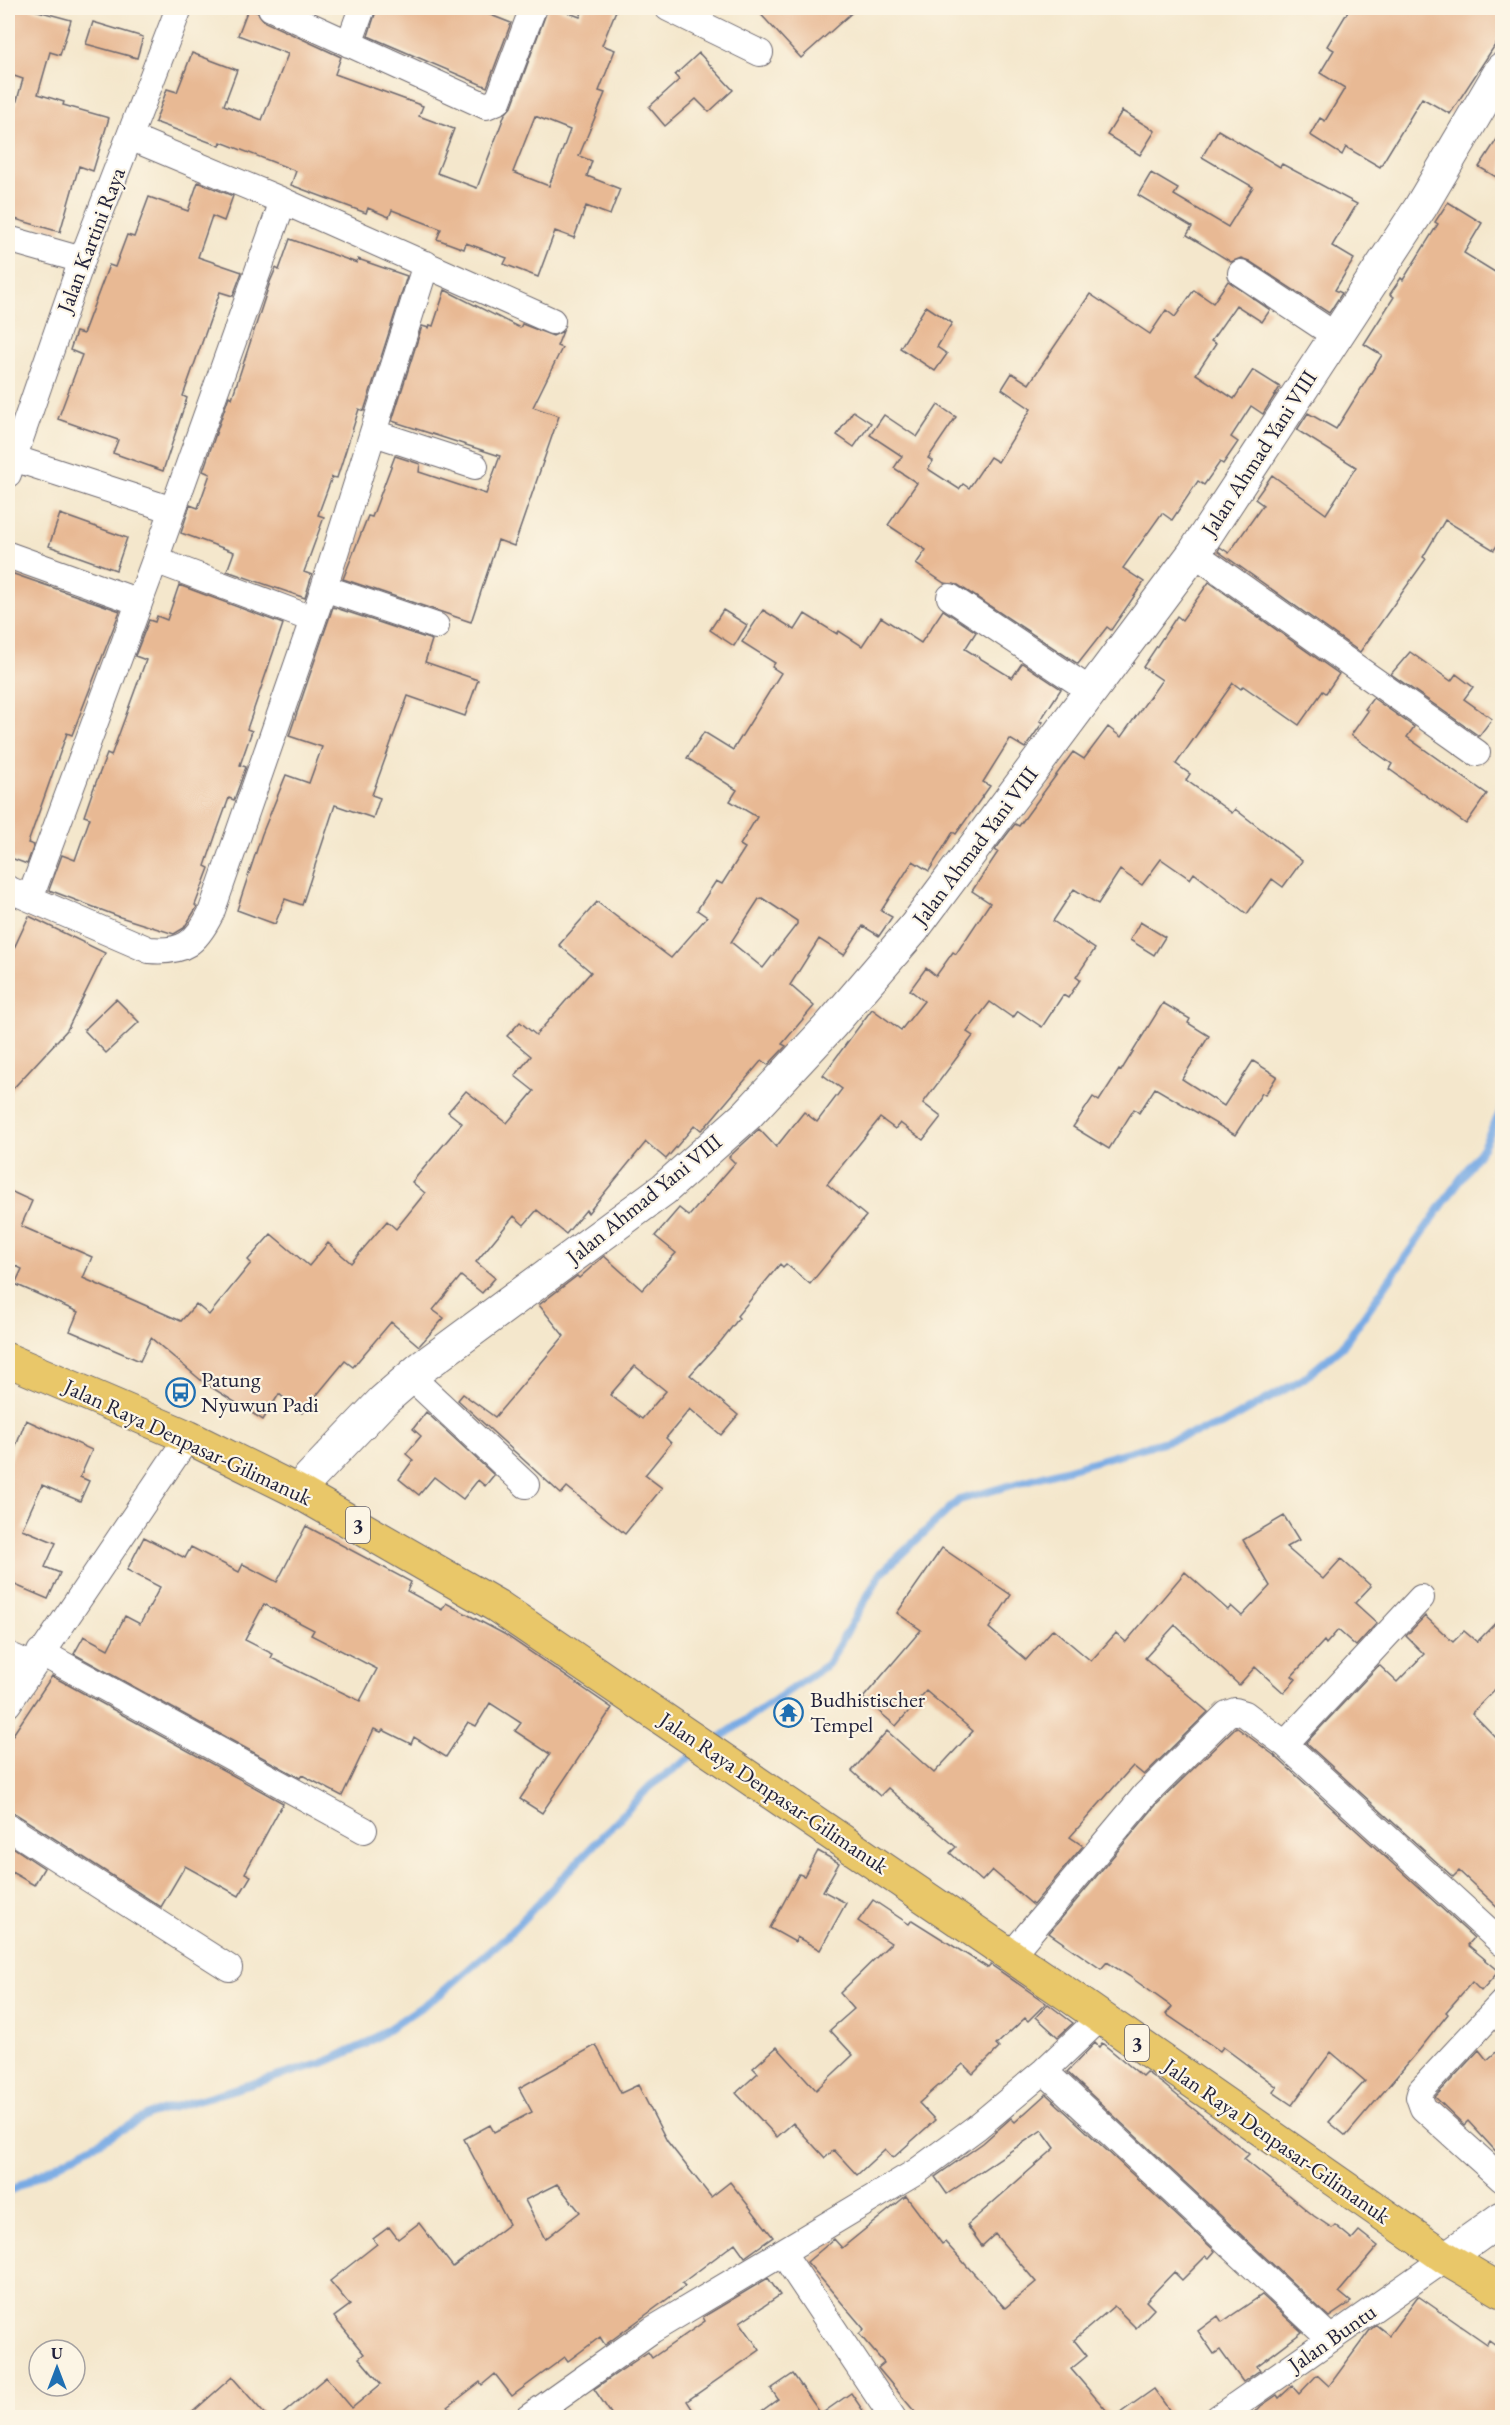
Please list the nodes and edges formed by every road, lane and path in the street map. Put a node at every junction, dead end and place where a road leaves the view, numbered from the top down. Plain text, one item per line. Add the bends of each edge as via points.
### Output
1 (179, 8) edge
2 (271, 8) edge
3 (362, 8) edge
4 (533, 8) edge
5 (668, 8) edge
6 (349, 44) junction
7 (760, 53) dead end
8 (1503, 69) edge
9 (130, 137) junction
10 (283, 201) junction
11 (8, 239) edge
12 (82, 260) junction
13 (426, 264) junction
14 (1241, 273) dead end
15 (552, 321) dead end
16 (1336, 336) junction
17 (374, 433) junction
18 (10, 466) edge
19 (475, 466) dead end
20 (173, 510) junction
21 (1194, 553) junction
22 (8, 555) edge
23 (155, 560) junction
24 (324, 588) junction
25 (950, 597) dead end
26 (139, 602) junction
27 (312, 619) junction
28 (436, 626) dead end
29 (1091, 691) junction
30 (1477, 753) dead end
31 (19, 893) edge
32 (8, 1360) edge
33 (411, 1377) junction
34 (188, 1437) junction
35 (526, 1485) dead end
36 (297, 1491) junction
37 (1421, 1598) dead end
38 (8, 1655) edge
39 (36, 1659) junction
40 (8, 1704) edge
41 (1285, 1744) junction
42 (8, 1827) edge
43 (363, 1830) dead end
44 (1503, 1943) edge
45 (1011, 1955) junction
46 (229, 1968) dead end
47 (1503, 2003) edge
48 (1101, 2017) junction
49 (1044, 2071) junction
50 (1503, 2179) edge
51 (1503, 2218) edge
52 (782, 2252) junction
53 (1446, 2258) junction
54 (1503, 2291) edge
55 (1331, 2339) junction
56 (1231, 2414) edge
57 (528, 2418) edge
58 (893, 2418) edge

1 - 9 street, Jalan Kartini Raya
2 - 6 street
3 - 6 street
4 - 6 street via 498,101 492,105 479,104
5 - 7 street
8 - 16 street, Jalan Ahmad Yani VIII via 1420,208
9 - 10 street
9 - 12 street, Jalan Kartini Raya
10 - 13 street
10 - 20 street
11 - 12 street
12 - 18 street, Jalan Kartini Raya
13 - 15 street
13 - 17 street
14 - 16 street
16 - 21 street, Jalan Ahmad Yani VIII
17 - 19 street
17 - 24 street
18 - 20 street
20 - 23 street
21 - 29 street, Jalan Ahmad Yani VIII
21 - 30 street
22 - 26 street
23 - 26 street
23 - 27 street
24 - 27 street
24 - 28 street
25 - 29 street
26 - 31 street
27 - 31 street via 211,914 200,936 186,946 149,950
29 - 33 street, Jalan Ahmad Yani VIII via 914,928 747,1115 664,1189
32 - 34 highway, Jalan Raya Denpasar-Gilimanuk / 3
33 - 35 street
33 - 36 street, Jalan Ahmad Yani VIII
34 - 36 highway, Jalan Raya Denpasar-Gilimanuk / 3
34 - 39 street
36 - 45 highway, Jalan Raya Denpasar-Gilimanuk / 3 via 497,1606
37 - 41 street
38 - 39 street
39 - 40 street
39 - 43 street
41 - 44 street
41 - 45 street via 1245,1714 1227,1714 1145,1795
42 - 46 street
45 - 48 highway, Jalan Raya Denpasar-Gilimanuk / 3
47 - 50 street via 1421,2090 1419,2097 1423,2108
48 - 49 street
48 - 53 highway, Jalan Raya Denpasar-Gilimanuk / 3
49 - 52 street via 915,2172
49 - 55 street
51 - 53 street
52 - 57 street via 652,2330
52 - 58 street
53 - 54 highway, Jalan Raya Denpasar-Gilimanuk / 3
53 - 55 street, Jalan Buntu
55 - 56 street, Jalan Buntu

